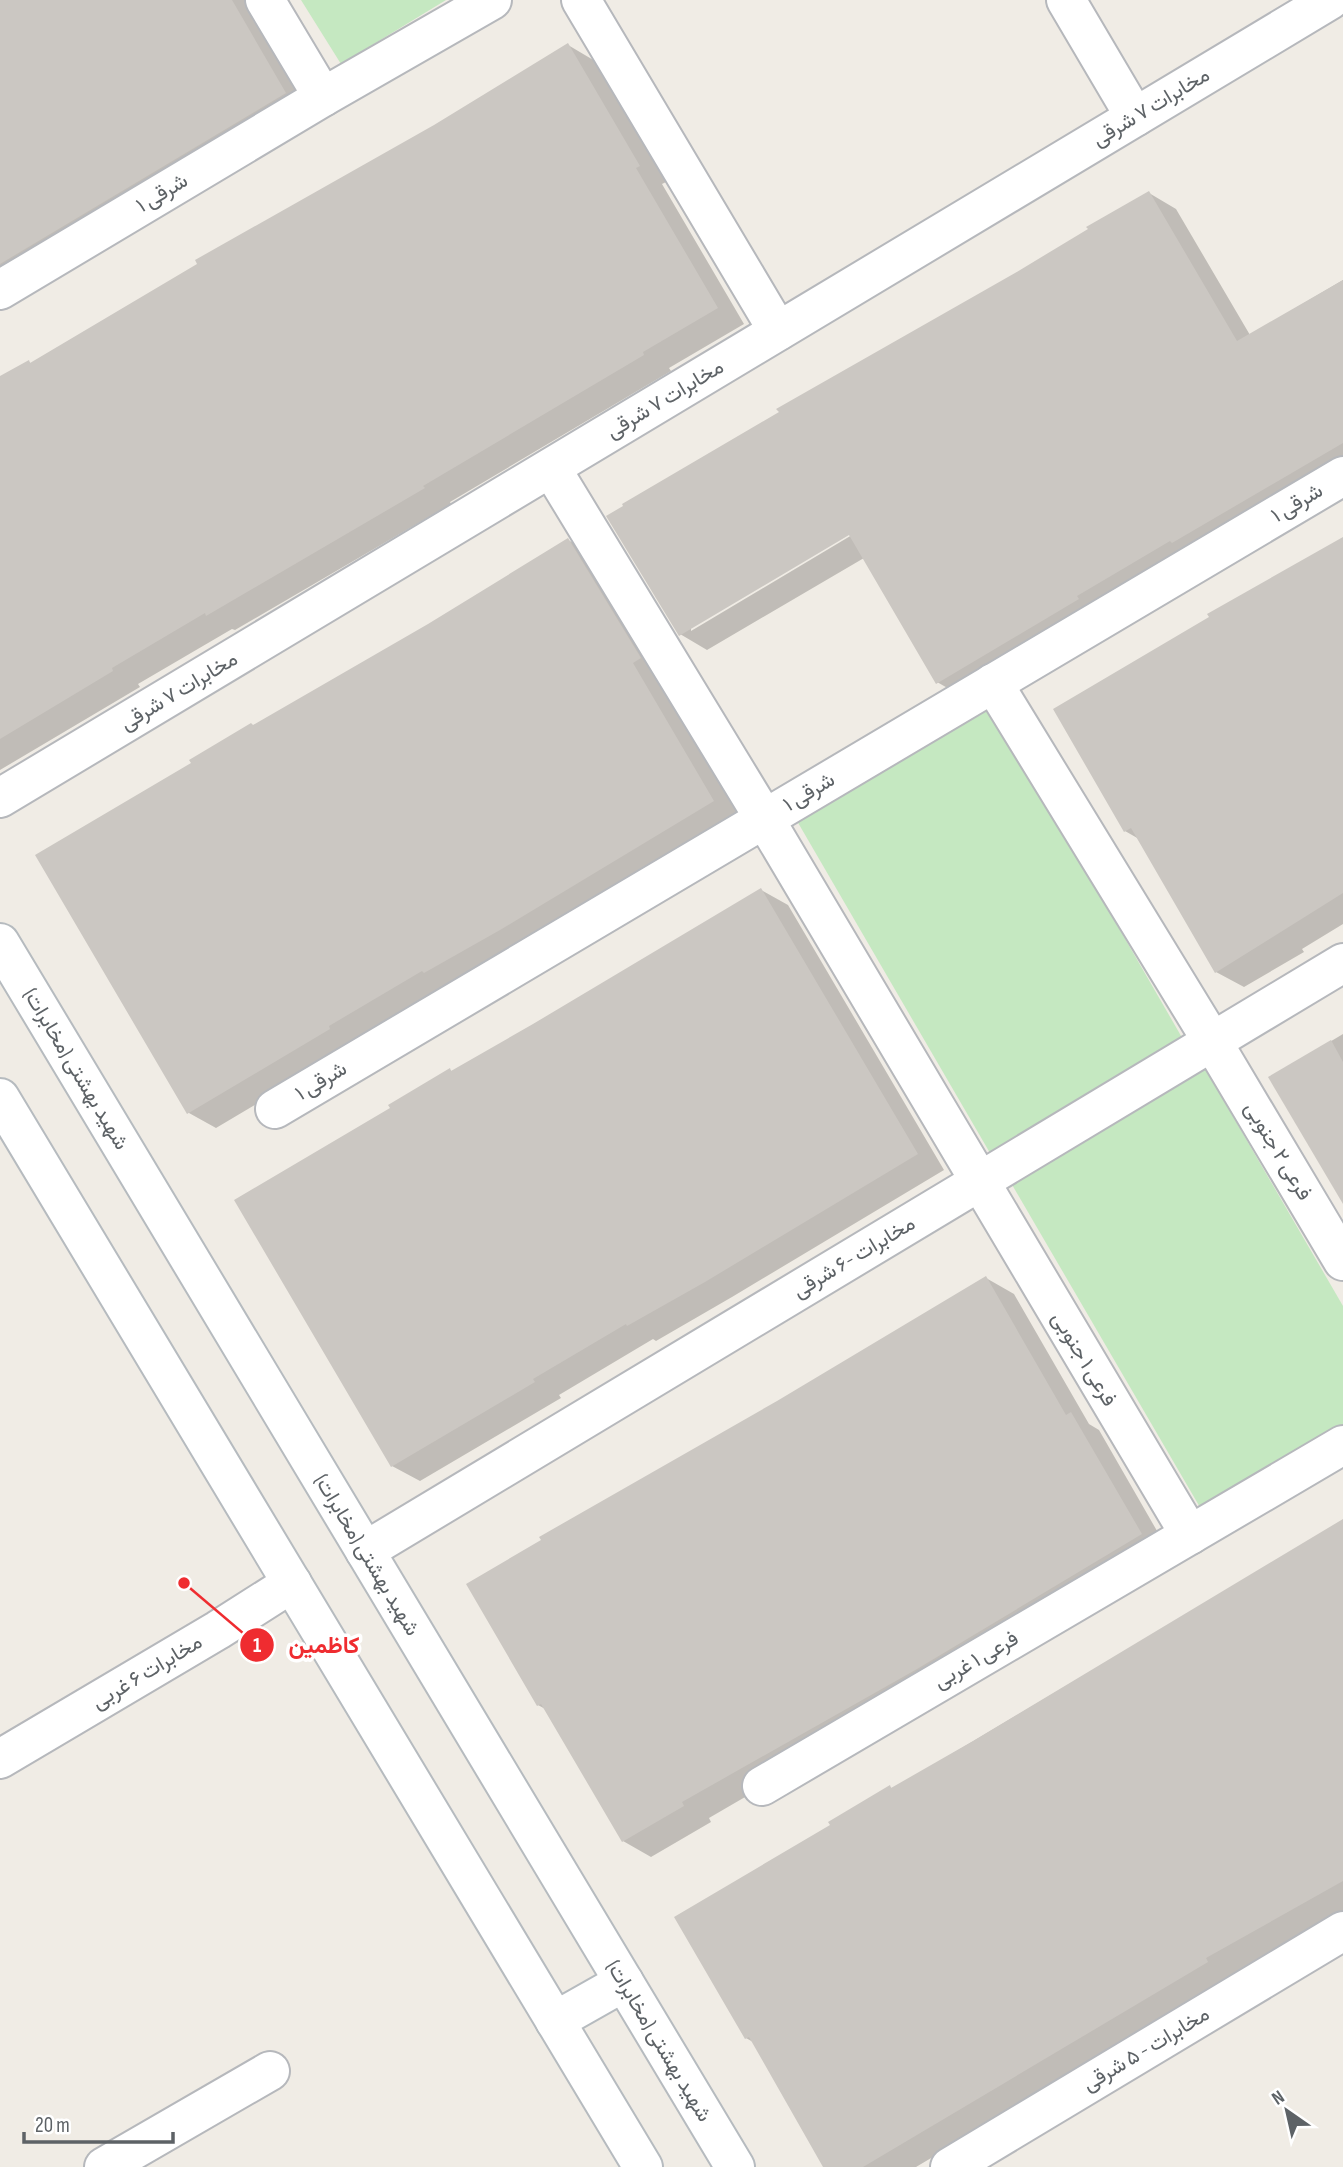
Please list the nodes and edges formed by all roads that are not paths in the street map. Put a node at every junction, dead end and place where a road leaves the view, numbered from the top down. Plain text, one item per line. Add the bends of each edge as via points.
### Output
1 (265, 0) edge
2 (492, 0) edge
3 (581, 0) edge
4 (1066, 0) edge
5 (1330, 0) edge
6 (323, 97) junction
7 (1135, 117) junction
8 (0, 290) edge
9 (778, 331) junction
10 (551, 468) junction
11 (1343, 475) edge
12 (993, 683) junction
13 (0, 798) edge
14 (764, 818) junction
15 (0, 943) edge
16 (1343, 963) edge
17 (1212, 1041) junction
18 (0, 1098) edge
19 (275, 1109) dead end
20 (979, 1182) junction
21 (1343, 1261) edge
22 (1343, 1446) edge
23 (1190, 1535) junction
24 (365, 1551) junction
25 (292, 1583) junction
26 (0, 1759) edge
27 (762, 1786) dead end
28 (1343, 1931) edge
29 (624, 1982) junction
30 (555, 2021) junction
31 (270, 2071) dead end
32 (104, 2167) edge
33 (643, 2167) edge
34 (735, 2167) edge
35 (950, 2167) edge

1 - 6 street
2 - 6 street, شرقی ۱
3 - 9 street
4 - 7 street
5 - 7 street, مخابرات ۷ شرقی
6 - 8 street, شرقی ۱
7 - 9 street, مخابرات ۷ شرقی
9 - 10 street, مخابرات ۷ شرقی
10 - 13 street, مخابرات ۷ شرقی
10 - 14 street, فرعی ۱ جنوبی
11 - 12 street, شرقی ۱
12 - 14 street, شرقی ۱
12 - 17 street, فرعی ۲ جنوبی
14 - 19 street, شرقی ۱
14 - 20 street, فرعی ۱ جنوبی
15 - 24 street, شهید بهشتی (مخابرات)
16 - 17 street, مخابرات -۶ شرقی
17 - 20 street, مخابرات -۶ شرقی
17 - 21 street, فرعی ۲ جنوبی
18 - 25 street
20 - 23 street, فرعی ۱ جنوبی
20 - 24 street, مخابرات -۶ شرقی
22 - 23 street, فرعی ۱ غربی
23 - 27 street, فرعی ۱ غربی
24 - 29 street, شهید بهشتی (مخابرات)
25 - 26 street, مخابرات ۶ غربی
25 - 30 street
28 - 35 street, مخابرات - ۵ شرقی
29 - 30 street
29 - 34 street, شهید بهشتی (مخابرات)
30 - 33 street
31 - 32 street

